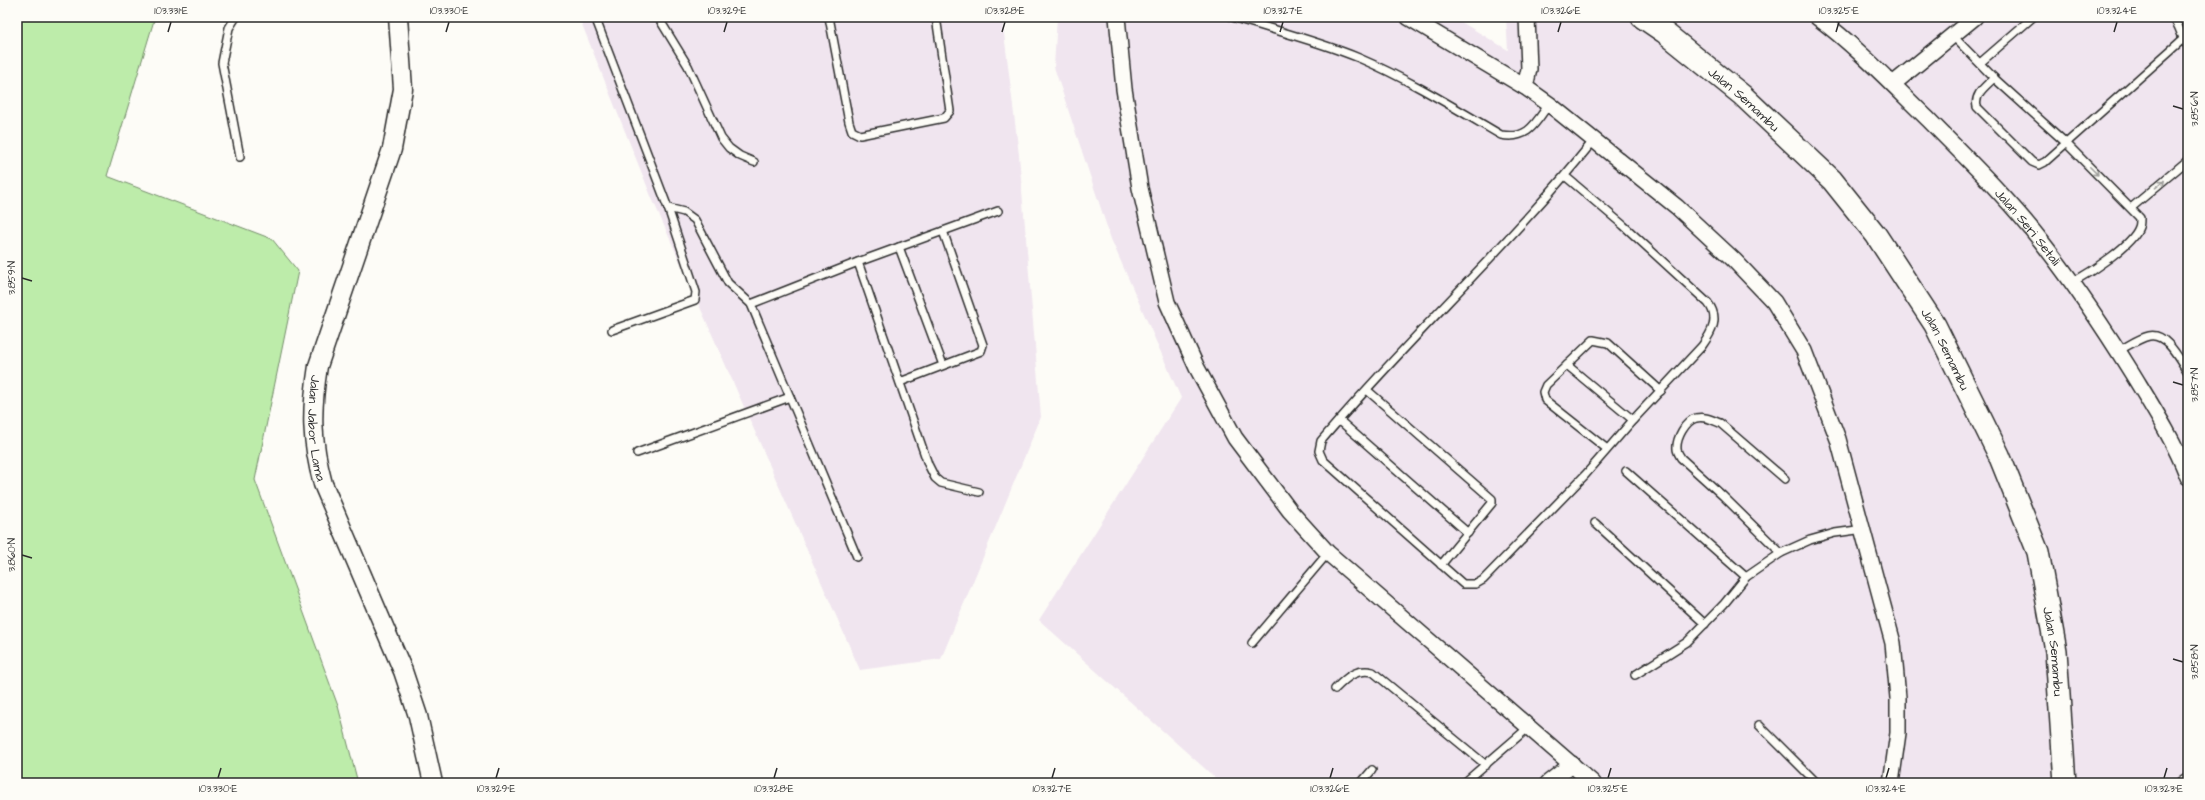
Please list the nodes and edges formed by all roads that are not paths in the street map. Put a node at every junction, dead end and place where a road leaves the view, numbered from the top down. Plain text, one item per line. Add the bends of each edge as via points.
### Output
1 (236, 17) edge
2 (398, 17) edge
3 (595, 17) edge
4 (658, 17) edge
5 (829, 17) edge
6 (936, 17) edge
7 (1117, 17) edge
8 (1232, 17) edge
9 (1408, 17) edge
10 (1527, 17) edge
11 (1642, 17) edge
12 (1817, 17) edge
13 (1975, 17) edge
14 (2033, 17) edge
15 (2177, 19) edge
16 (1953, 36) junction
17 (2182, 40) junction
18 (2188, 46) edge
19 (1980, 63) junction
20 (1994, 78) junction
21 (1893, 84) junction
22 (1525, 87) junction
23 (1549, 104) junction
24 (1594, 140) junction
25 (2066, 143) junction
26 (240, 157) dead end
27 (2188, 160) edge
28 (754, 162) dead end
29 (1565, 176) junction
30 (668, 208) junction
31 (2131, 208) junction
32 (998, 211) dead end
33 (943, 231) junction
34 (899, 247) junction
35 (858, 262) junction
36 (2073, 282) junction
37 (751, 304) junction
38 (612, 330) dead end
39 (2118, 350) junction
40 (1567, 364) junction
41 (943, 365) junction
42 (2188, 372) edge
43 (900, 382) junction
44 (1368, 390) junction
45 (1661, 391) junction
46 (790, 398) junction
47 (1339, 420) junction
48 (1633, 420) junction
49 (1607, 449) junction
50 (637, 453) dead end
51 (1626, 471) dead end
52 (2187, 474) edge
53 (1785, 479) dead end
54 (979, 492) dead end
55 (1595, 523) dead end
56 (1864, 529) junction
57 (1468, 533) junction
58 (1328, 553) junction
59 (1781, 553) junction
60 (857, 557) dead end
61 (1440, 565) junction
62 (1746, 577) junction
63 (1705, 624) junction
64 (1252, 643) dead end
65 (1634, 675) dead end
66 (1335, 689) dead end
67 (1759, 725) dead end
68 (1529, 727) junction
69 (1572, 764) junction
70 (1486, 765) junction
71 (1372, 770) dead end
72 (2188, 778) edge
73 (1896, 782) edge
74 (433, 783) edge
75 (1361, 783) edge
76 (1464, 783) edge
77 (1548, 783) edge
78 (1593, 783) edge
79 (1817, 783) edge
80 (2065, 783) edge
81 (2179, 783) edge

1 - 26 lane via 229,28 222,63
2 - 74 street, Jalan Jabor Lama via 404,89 399,120 392,149 318,366 313,394 312,424 315,454 323,484 403,671 418,716
3 - 30 lane
4 - 28 lane via 688,66 721,138 729,148
5 - 6 lane via 849,122 852,131 860,135 944,118 950,111
7 - 58 street via 1124,89 1140,188 1166,302 1197,368 1235,438 1290,511
8 - 23 lane via 1331,47 1361,59 1501,134 1512,137 1522,135 1532,128
9 - 22 street
10 - 22 street via 1530,69
11 - 80 main road, Jalan Semambu via 1742,95 1832,180 1876,234 1935,326 1999,455 2038,552 2056,651
12 - 21 street, Jalan Seri Setali
13 - 16 street
14 - 19 lane
15 - 17 lane
16 - 19 lane
16 - 21 street
17 - 18 lane
17 - 25 lane
19 - 20 lane
20 - 25 lane
20 - 25 lane via 1975,100 1977,107 2032,162 2039,165 2045,162
21 - 36 street, Jalan Seri Setali via 2001,193
22 - 23 street
23 - 24 street
24 - 29 lane
24 - 56 street via 1677,207 1734,260 1774,302 1804,351 1838,439
25 -> 31 lane
31 -> 27 lane
29 - 44 lane
29 - 45 lane via 1622,224 1713,309 1715,320 1711,333
30 - 37 lane via 684,212 695,220 728,283
30 - 38 lane via 696,292 695,300
31 - 36 lane via 2140,218 2140,227 2134,235 2094,270
32 - 33 lane
33 - 34 lane
33 - 41 lane via 983,345 981,351
34 - 35 lane
34 - 41 lane
35 - 37 lane
35 - 43 lane
36 - 39 street, Jalan Seri Setali
37 - 46 lane
39 - 42 lane via 2157,335 2167,343
39 - 52 street, Jalan Seri Setali via 2159,417
40 - 45 lane via 1593,340 1600,340 1608,343
40 - 48 lane
40 - 49 lane via 1546,385 1543,392 1545,400
41 - 43 lane
43 - 54 lane via 935,478 941,483
44 - 47 lane
44 - 57 lane via 1490,496 1492,503
45 - 48 lane
46 - 50 lane
46 - 60 lane
47 - 57 lane
47 - 61 lane via 1321,441 1319,451 1323,460
48 - 49 lane
49 - 61 lane via 1483,580 1476,584 1463,584
51 - 62 lane
53 - 59 lane via 1720,423 1708,418 1695,418 1686,425 1679,439 1677,450 1681,458
55 - 63 lane
56 - 59 lane via 1810,540
56 - 73 street via 1893,643 1898,698
57 - 61 lane
58 - 64 lane
58 - 68 street
59 - 62 lane
62 - 63 lane
63 - 65 lane via 1687,642
66 - 70 lane via 1355,672 1373,672
67 - 79 lane
68 - 69 street
68 - 70 lane
69 - 77 street
69 - 78 street
70 - 76 lane
71 - 75 lane
72 - 81 lane

